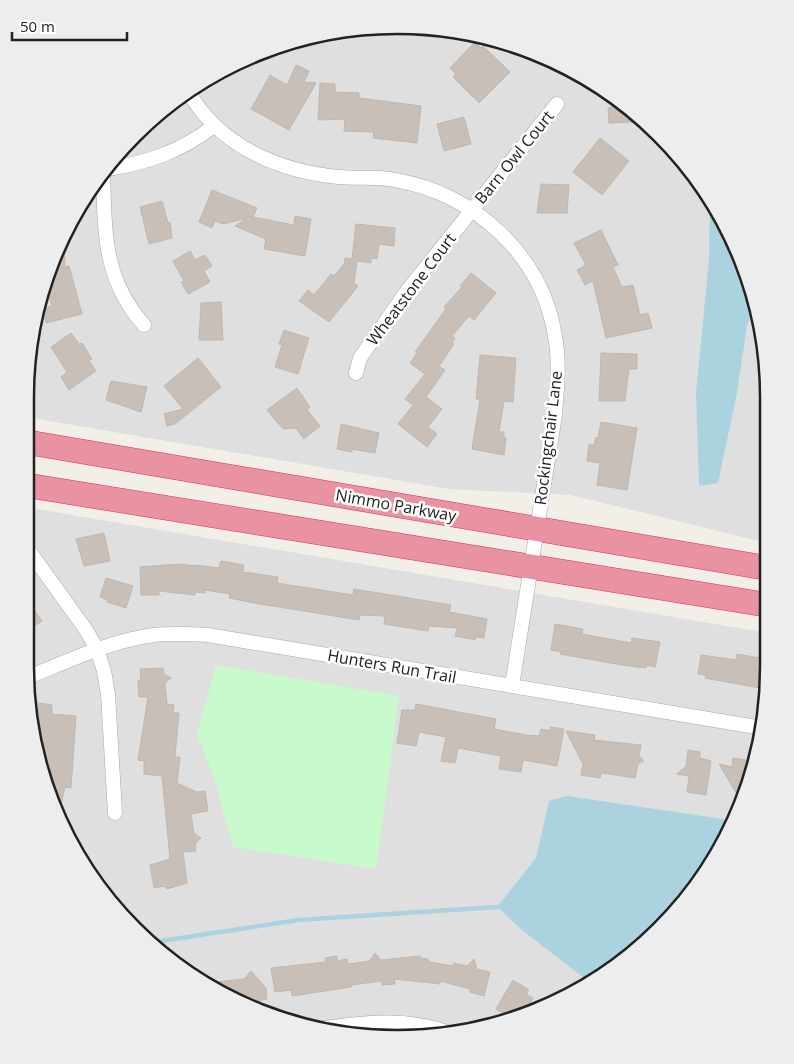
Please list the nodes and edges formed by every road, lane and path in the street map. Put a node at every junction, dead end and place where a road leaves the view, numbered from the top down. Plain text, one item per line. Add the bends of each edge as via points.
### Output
1 (192, 97) edge
2 (557, 104) dead end
3 (214, 126) junction
4 (115, 168) edge
5 (103, 184) edge
6 (471, 209) junction
7 (144, 325) dead end
8 (356, 372) dead end
9 (34, 443) edge
10 (34, 486) edge
11 (536, 529) junction
12 (34, 558) edge
13 (531, 566) junction
14 (760, 567) edge
15 (760, 604) edge
16 (97, 649) junction
17 (34, 675) edge
18 (512, 686) junction
19 (755, 727) edge
20 (115, 813) dead end
21 (341, 1026) edge
22 (431, 1028) edge

1 - 3 street, Rockingchair Lane
2 - 6 street, Barn Owl Court
3 - 4 street via 166,156
3 - 6 street, Rockingchair Lane via 237,144 279,166 341,178 395,180 446,196
5 - 7 street via 105,237 110,263 120,293
6 - 8 street, Wheatstone Court via 407,291 360,358
6 - 11 street, Rockingchair Lane via 507,238 524,258 547,302 555,335 558,380
9 - 11 highway, Nimmo Parkway
10 - 13 highway
11 - 13 street, Rockingchair Lane
11 - 14 highway, Nimmo Parkway
12 - 16 street
13 - 15 highway
13 - 18 street, Rockingchair Lane
16 - 17 street, Hunters Run Trail
16 - 18 street, Hunters Run Trail via 154,635 208,635
16 - 20 street via 108,694
18 - 19 street, Hunters Run Trail
21 - 22 street via 393,1022

